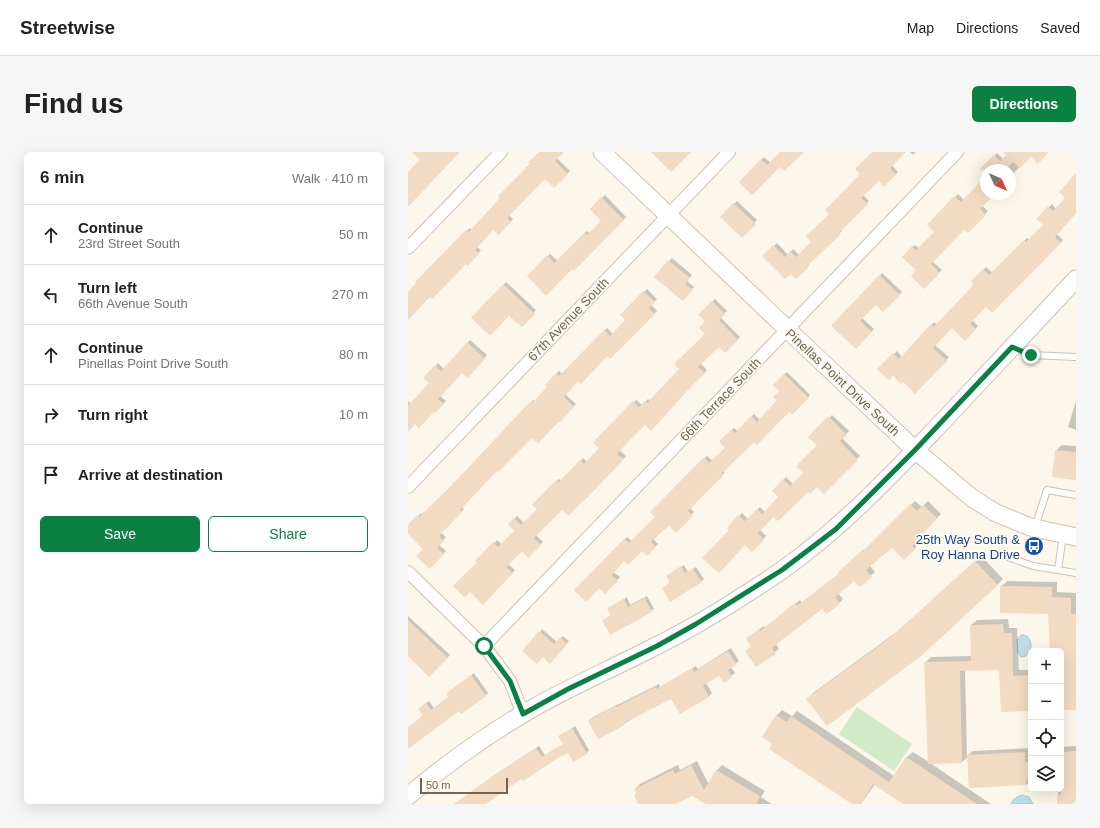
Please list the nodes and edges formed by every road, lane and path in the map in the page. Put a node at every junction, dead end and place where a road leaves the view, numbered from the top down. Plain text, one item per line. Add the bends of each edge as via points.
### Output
1 (501, 152) edge
2 (602, 152) edge
3 (729, 152) edge
4 (957, 152) edge
5 (668, 216) junction
6 (408, 248) edge
7 (1076, 279) edge
8 (787, 329) junction
9 (1012, 347) junction
10 (1076, 357) edge
11 (915, 450) junction
12 (408, 487) edge
13 (1076, 495) edge
14 (1035, 528) junction
15 (1070, 536) edge
16 (1008, 557) dead end
17 (1058, 570) junction
18 (408, 572) edge
19 (1076, 573) edge
20 (484, 646) junction
21 (523, 714) junction
22 (408, 796) edge

1 - 6 street
2 - 5 street, Pinellas Point Drive South
3 - 5 street, 67th Avenue South
4 - 8 street, 66th Terrace South
5 - 8 street, Pinellas Point Drive South
5 - 12 street, 67th Avenue South
7 - 9 street
8 - 11 street, Pinellas Point Drive South
8 - 20 street, 66th Terrace South
9 - 10 lane via 1031,355
9 - 11 street
11 - 14 street, Pinellas Point Drive South via 972,498 996,513
11 - 21 street via 836,529 782,570 657,646
13 - 14 lane via 1047,490
14 - 15 street, Pinellas Point Drive South
15 - 17 lane
16 - 17 lane via 1033,566
17 - 19 lane
18 - 20 street
20 - 21 street via 510,681
21 - 22 street via 476,744

